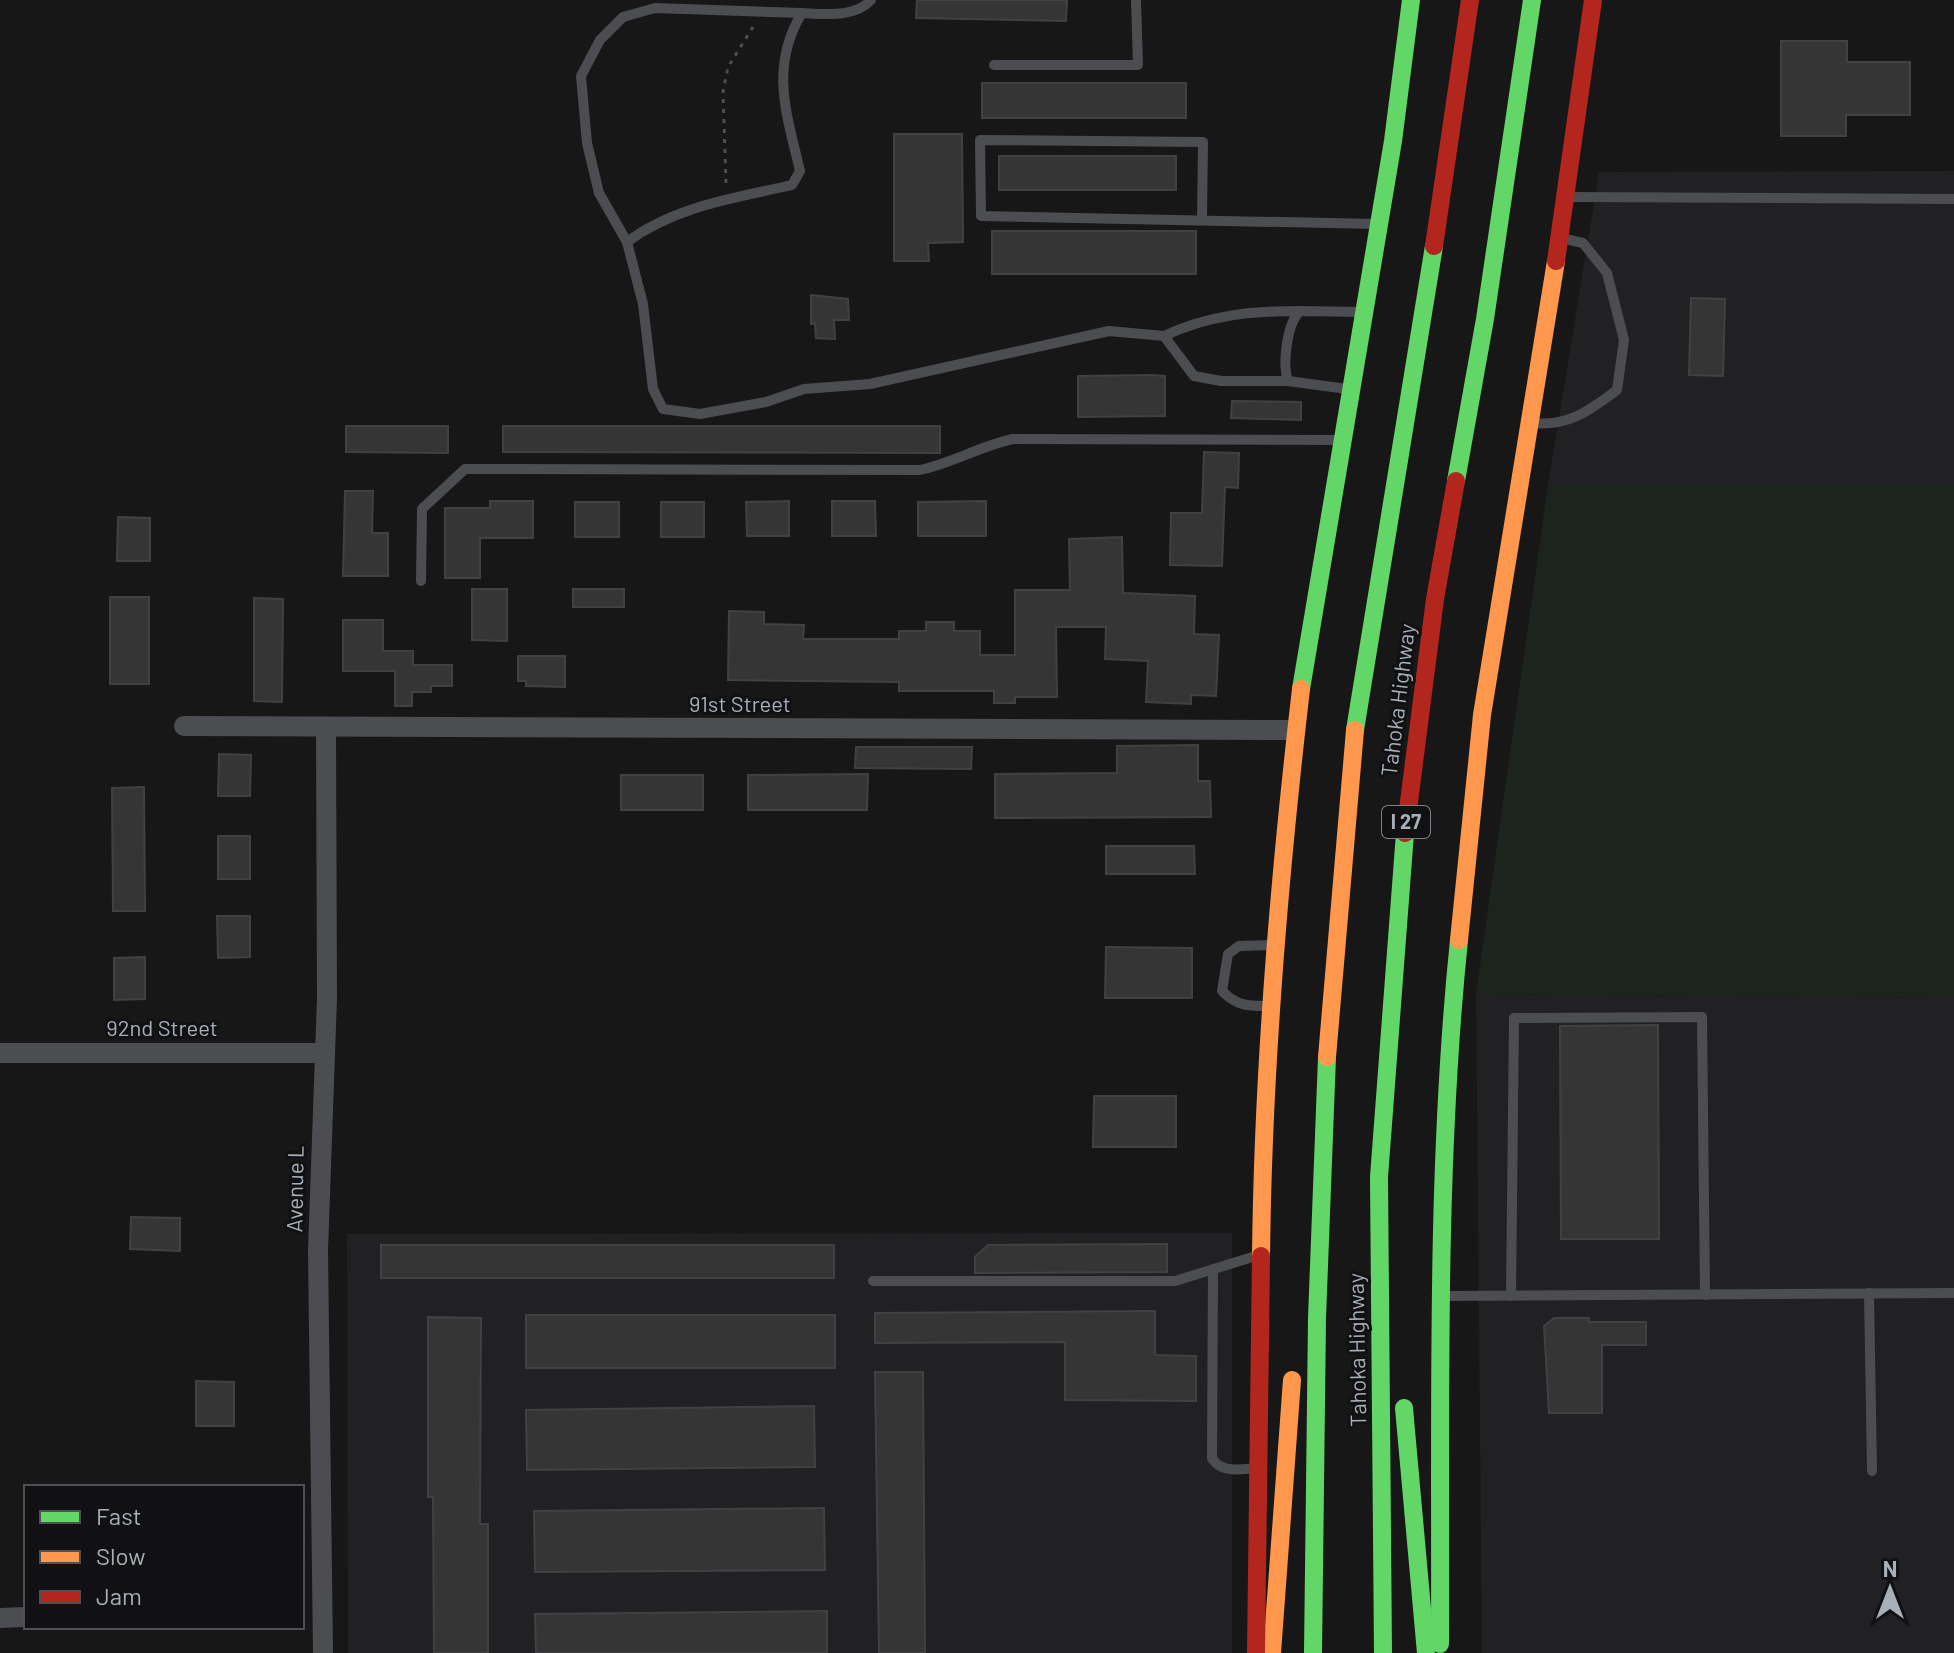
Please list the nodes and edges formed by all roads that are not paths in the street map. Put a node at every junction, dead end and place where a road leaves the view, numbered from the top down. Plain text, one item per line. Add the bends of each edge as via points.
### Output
1 (871, 0) edge
2 (1136, 0) edge
3 (1411, 0) edge
4 (1470, 0) edge
5 (1532, 0) edge
6 (1593, 0) edge
7 (802, 13) junction
8 (994, 65) dead end
9 (1566, 197) junction
10 (1954, 199) edge
11 (1202, 220) junction
12 (1379, 224) junction
13 (1560, 238) junction
14 (627, 242) junction
15 (1300, 311) junction
16 (1364, 312) junction
17 (1164, 336) junction
18 (1288, 381) junction
19 (1350, 389) junction
20 (1530, 423) junction
21 (1342, 440) junction
22 (421, 581) dead end
23 (184, 726) dead end
24 (326, 727) junction
25 (1295, 730) junction
26 (1276, 945) junction
27 (1272, 1006) junction
28 (0, 1053) edge
29 (324, 1053) junction
30 (1323, 1100) junction
31 (1380, 1153) junction
32 (1261, 1255) junction
33 (1213, 1270) junction
34 (873, 1281) dead end
35 (1869, 1293) junction
36 (1954, 1293) edge
37 (1705, 1295) junction
38 (1441, 1296) junction
39 (1511, 1296) junction
40 (1298, 1302) dead end
41 (1293, 1363) dead end
42 (1257, 1468) junction
43 (1872, 1471) dead end
44 (24, 1617) edge
45 (0, 1618) edge
46 (312, 1620) edge
47 (323, 1653) edge
48 (1256, 1653) edge
49 (1272, 1653) edge
50 (1313, 1653) edge
51 (1383, 1653) edge
52 (1426, 1653) edge
53 (1440, 1653) edge

1 - 7 lane via 860,9 835,14
2 - 8 lane via 1138,65
3 - 12 main road
4 - 30 main road, Tahoka Highway via 1427,289 1366,635
5 - 31 main road, Tahoka Highway / I 27 via 1485,319 1435,599 1406,822
6 - 9 main road
7 - 14 lane via 788,39 783,97 800,171 792,185 697,207 649,225
7 - 14 lane via 655,8 623,17 600,40 581,76 587,143 599,193
9 - 10 lane
9 - 13 main road
11 - 11 lane via 981,216 980,140 1203,142
11 - 12 lane
12 - 16 main road
13 - 20 main road
13 - 20 lane via 1583,243 1607,273 1624,340 1617,390 1580,417 1552,425
14 - 17 lane via 643,304 653,389 663,409 678,414 753,404 804,389 870,384 1109,331
15 - 16 lane
15 - 17 lane via 1236,314
15 - 18 lane via 1293,318
16 - 19 main road
17 - 18 lane via 1194,376
18 - 19 lane
19 - 21 main road
20 - 38 main road via 1468,832 1450,1027
21 - 22 lane via 1013,439 920,470 465,469 422,509
21 - 25 main road
23 - 24 street, 91st Street
24 - 25 street, 91st Street
24 - 29 street, Avenue L
25 - 26 main road
26 - 27 main road
26 - 27 lane via 1239,946 1228,954 1222,976 1222,991 1240,1006
27 - 32 main road
28 - 29 street, 92nd Street
29 - 46 street, Avenue L
30 - 40 main road
30 - 50 main road, Tahoka Highway
31 - 51 main road, Tahoka Highway / I 27
31 - 52 main road
32 - 33 lane
32 - 42 main road
33 - 34 lane via 1175,1281
33 - 42 lane via 1212,1458 1226,1469
35 - 36 lane
35 - 37 lane
35 - 43 lane
37 - 39 lane
37 - 39 lane via 1702,1017 1514,1018
38 - 39 lane
38 - 53 main road
41 - 49 main road
42 - 48 main road
44 - 45 street
46 - 47 street, Avenue L

